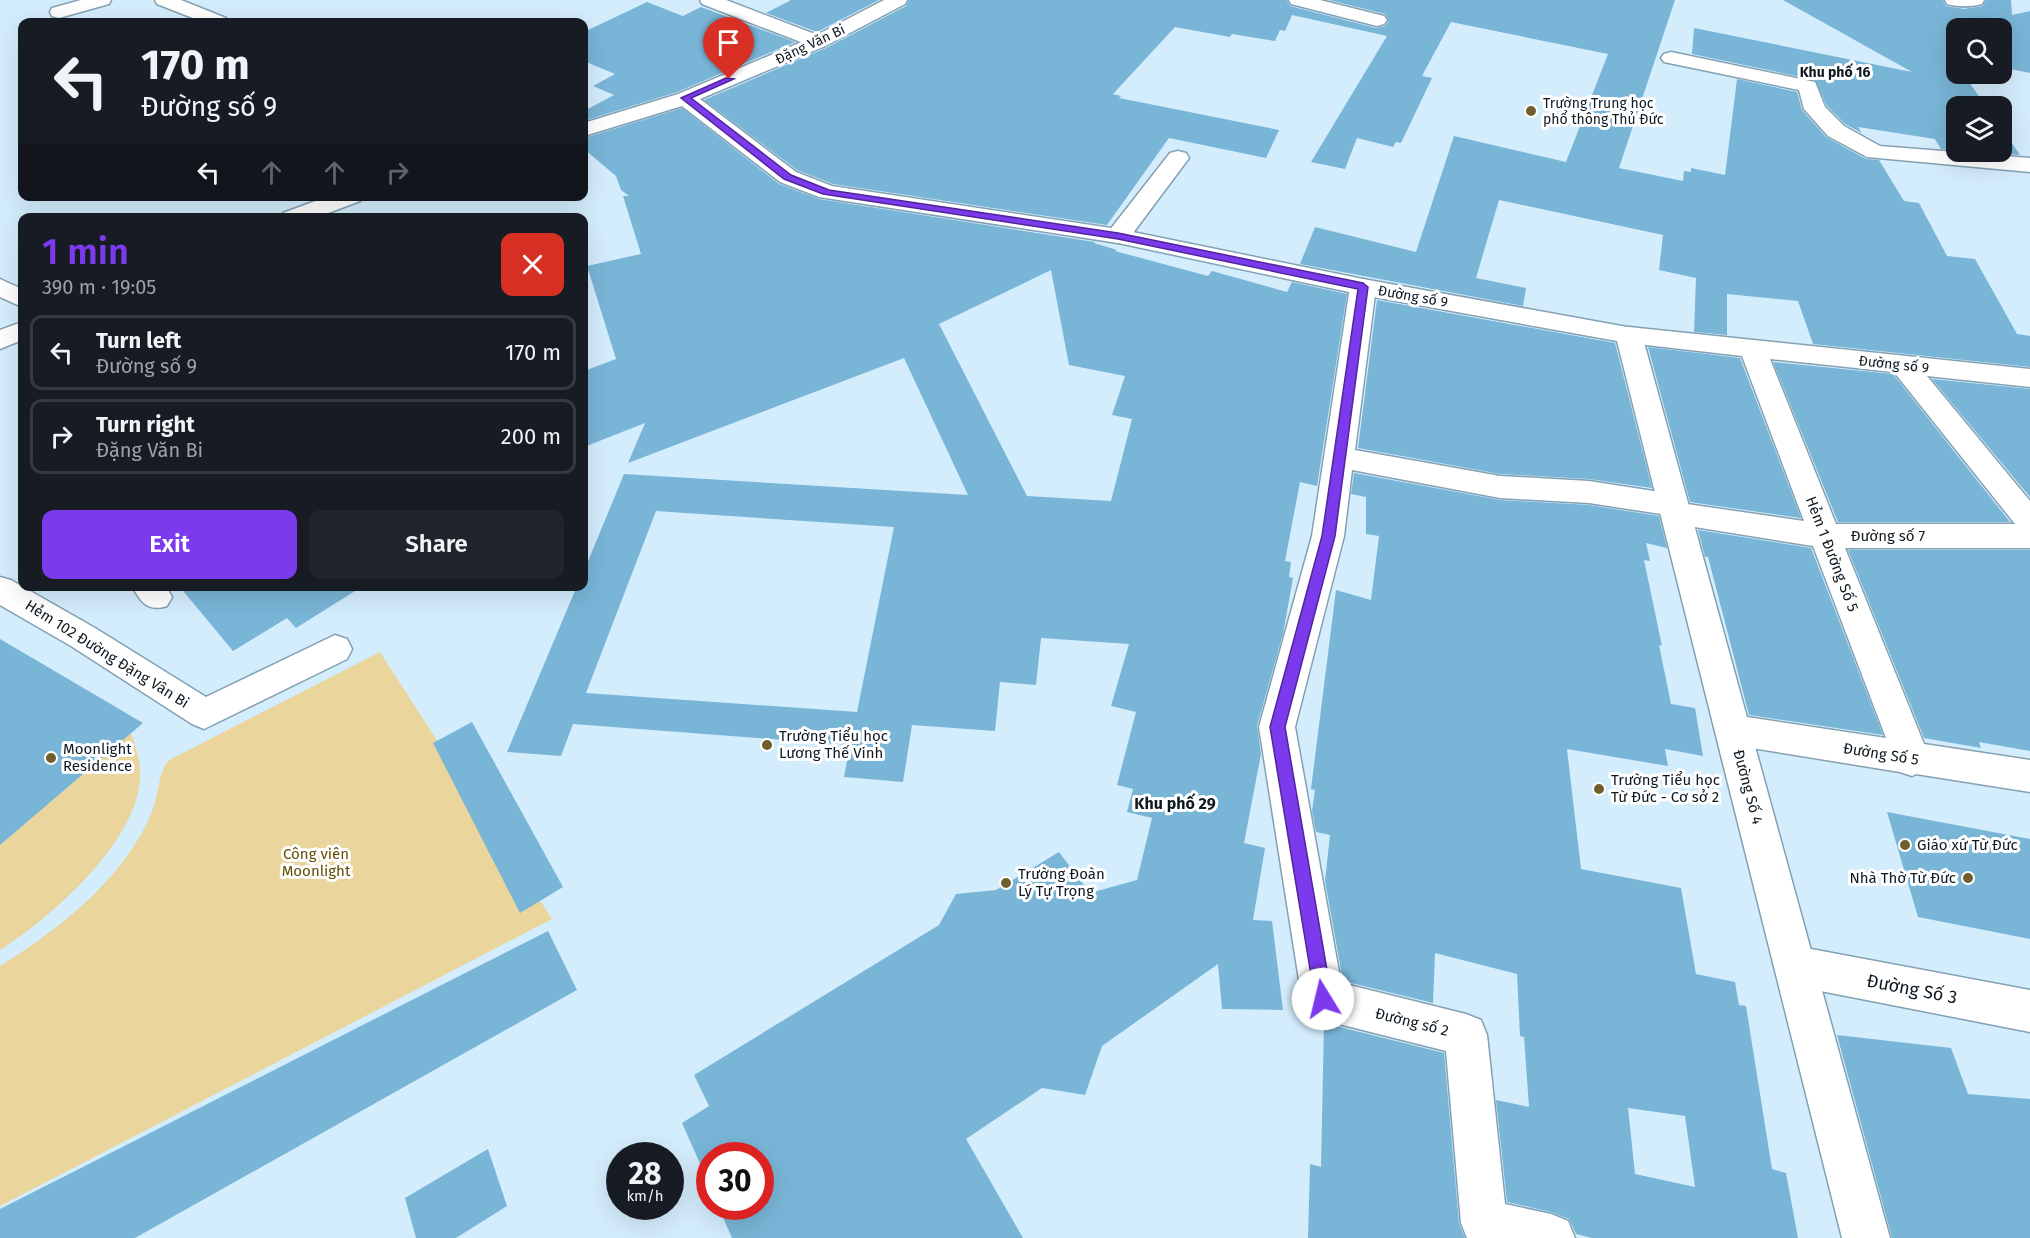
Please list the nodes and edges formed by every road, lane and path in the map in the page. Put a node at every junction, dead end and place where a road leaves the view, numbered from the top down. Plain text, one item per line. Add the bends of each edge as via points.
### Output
1 (102, 0) edge
2 (164, 0) edge
3 (709, 0) edge
4 (898, 0) edge
5 (1298, 0) edge
6 (1954, 0) edge
7 (1975, 0) edge
8 (59, 12) dead end
9 (209, 18) edge
10 (1377, 20) dead end
11 (818, 42) junction
12 (1671, 58) dead end
13 (685, 98) junction
14 (588, 129) edge
15 (1178, 158) dead end
16 (2030, 165) edge
17 (338, 201) edge
18 (305, 213) edge
19 (1118, 236) junction
20 (0, 287) edge
21 (1363, 287) junction
22 (18, 297) edge
23 (18, 332) edge
24 (1629, 335) junction
25 (0, 341) edge
26 (1753, 349) junction
27 (1903, 365) junction
28 (2030, 378) edge
29 (1339, 457) junction
30 (1675, 509) junction
31 (2030, 522) edge
32 (1825, 536) junction
33 (2030, 536) edge
34 (10, 589) edge
35 (335, 649) dead end
36 (1733, 730) junction
37 (1912, 760) junction
38 (2030, 776) edge
39 (1795, 966) junction
40 (2030, 1011) edge
41 (1551, 1238) edge
42 (1866, 1238) edge

1 - 8 street
2 - 9 street
3 - 11 street
4 - 11 street, Đặng Văn Bi
5 - 10 street
6 - 7 street
11 - 13 street, Đặng Văn Bi
12 - 16 street via 1808,86 1815,109 1836,131 1875,152
13 - 14 street, Đặng Văn Bi
13 - 19 street, Đường số 9 via 788,177 827,192
15 - 19 street
17 - 18 street
19 - 21 street, Đường số 9
20 - 22 street
21 - 24 street, Đường số 9
21 - 29 street, Đường số 2
23 - 25 street
24 - 26 street, Đường số 9
24 - 30 street, Đường Số 4
26 - 27 street, Đường số 9
26 - 32 street, Hẻm 1 Đường Số 5
27 - 28 street, Đường số 9
27 - 31 street
29 - 30 street, Đường số 7 via 1500,488 1589,492
29 - 41 street, Đường số 2 via 1328,536 1277,727 1323,999 1466,1035 1484,1223
30 - 32 street, Đường số 7
30 - 36 street, Đường Số 4
32 - 33 street, Đường số 7
32 - 37 street, Hẻm 1 Đường Số 5
34 - 35 street, Hẻm 102 Đường Đặng Vân Bi via 204,714
36 - 37 street, Đường Số 5
36 - 39 street, Đường Số 4
37 - 38 street, Đường Số 5
39 - 40 street, Đường Số 3
39 - 42 street, Đường Số 4

